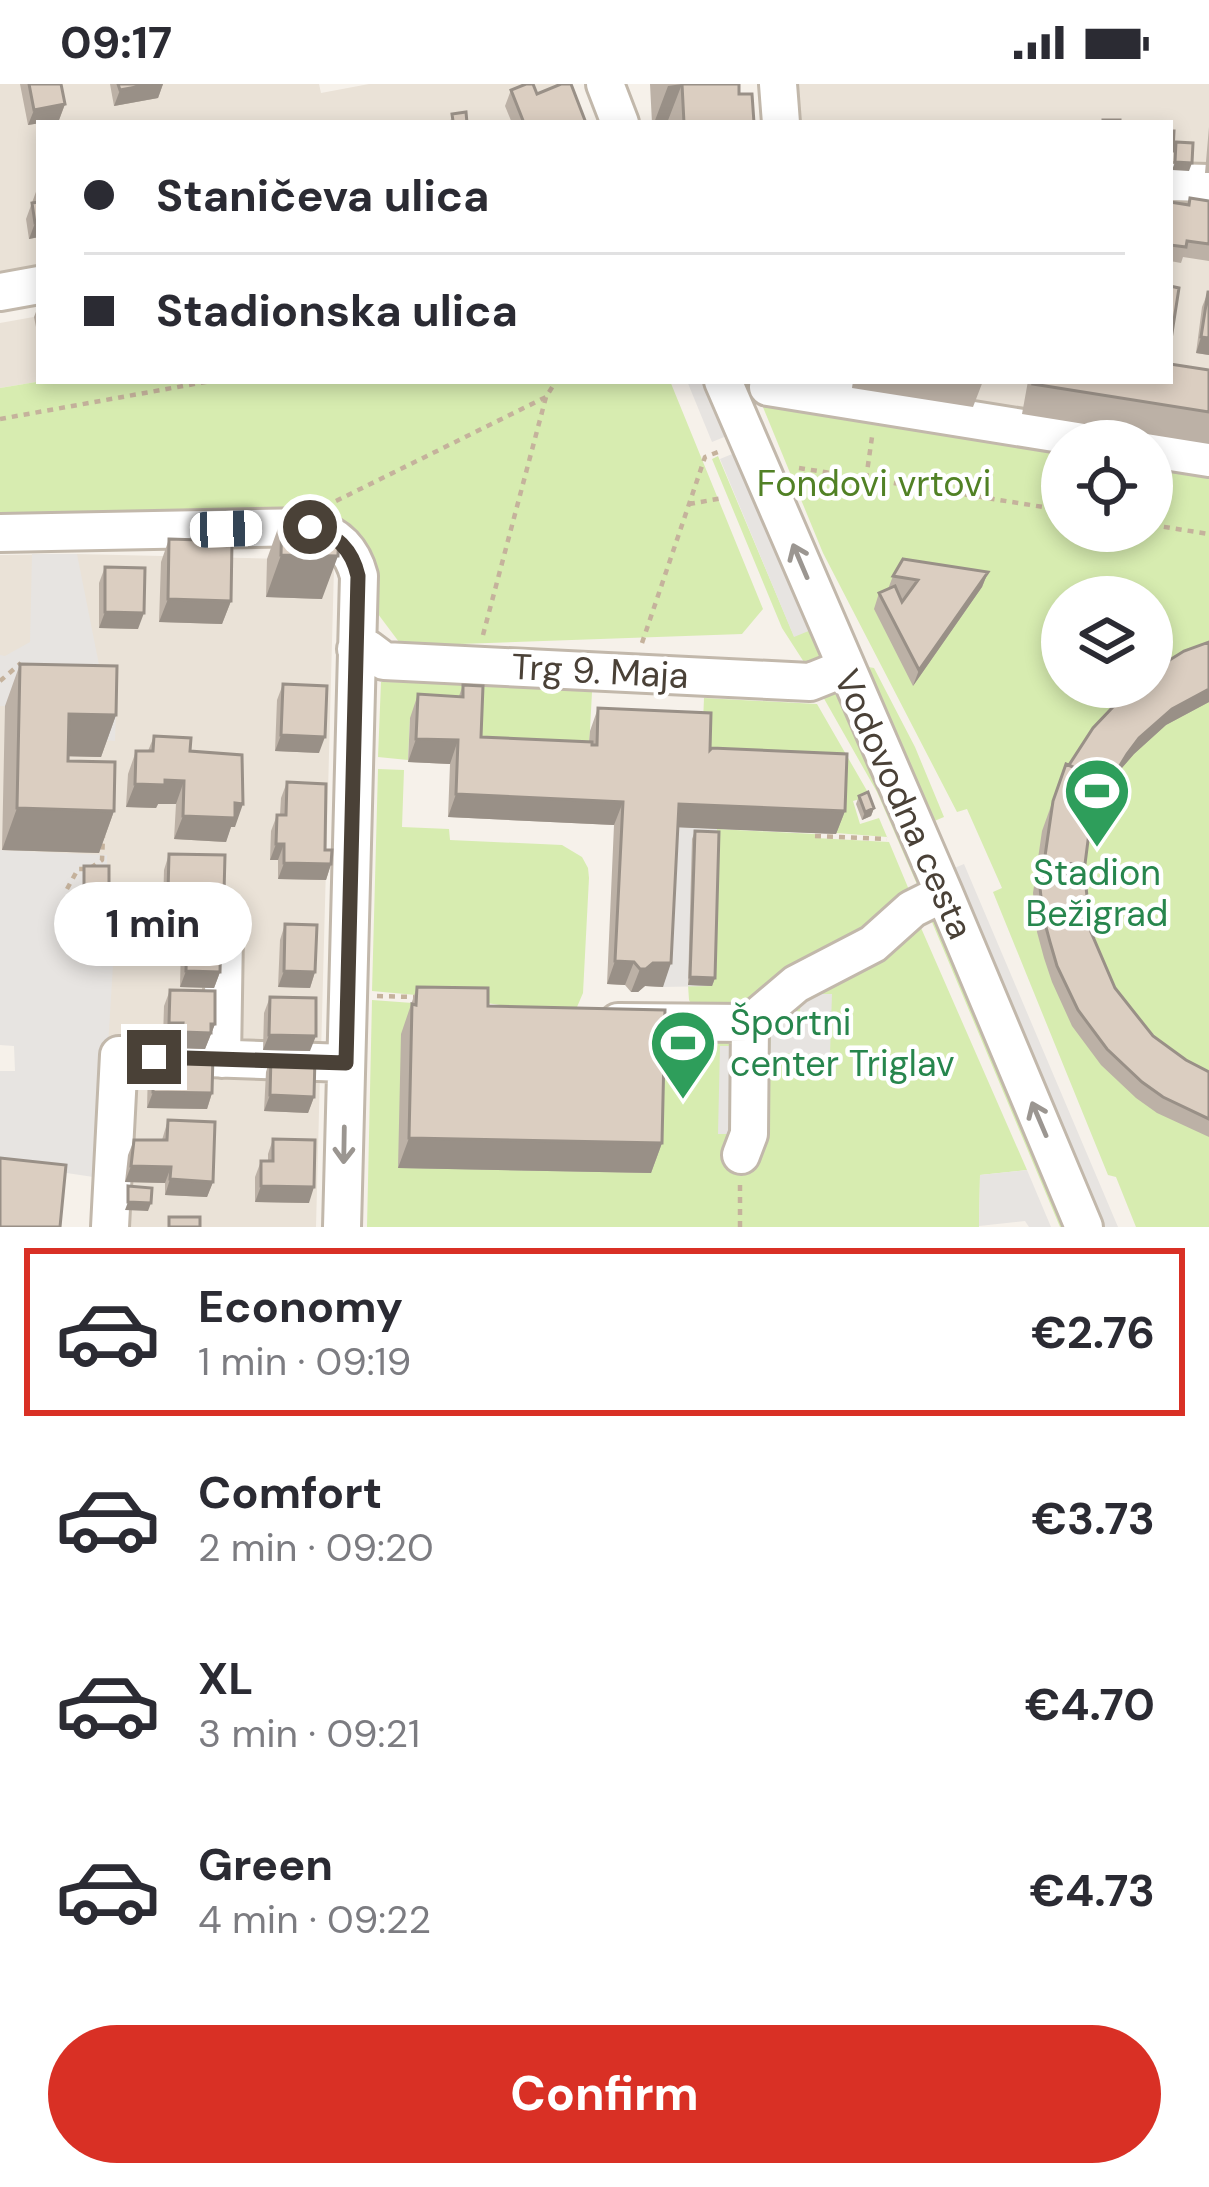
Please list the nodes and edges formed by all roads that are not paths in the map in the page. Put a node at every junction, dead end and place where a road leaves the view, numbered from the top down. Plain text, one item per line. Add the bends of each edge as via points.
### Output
1 (605, 84) edge
2 (778, 84) edge
3 (619, 120) edge
4 (781, 120) edge
5 (1173, 182) edge
6 (1209, 183) edge
7 (36, 286) edge
8 (0, 292) edge
9 (725, 384) edge
10 (768, 386) dead end
11 (831, 389) edge
12 (1041, 431) edge
13 (1173, 452) edge
14 (1209, 458) edge
15 (0, 533) edge
16 (356, 649) junction
17 (845, 668) junction
18 (944, 893) junction
19 (224, 933) edge
20 (589, 1022) edge
21 (750, 1023) junction
22 (222, 1059) junction
23 (346, 1063) junction
24 (740, 1155) road end
25 (110, 1227) edge
26 (342, 1227) edge
27 (1084, 1227) edge

1 - 3 street
2 - 4 street
5 - 6 street
7 - 8 street
17 -> 9 street, Vodovodna cesta
10 - 11 street
11 - 12 street
13 - 14 street
15 - 16 street via 323,531 352,557 358,576
16 - 17 street, Trg 9. Maja via 384,661 810,682
16 - 23 street
17 - 18 street, Vodovodna cesta
18 - 21 street via 873,944 796,984
27 -> 18 street, Vodovodna cesta
19 - 22 street
20 - 21 street
21 - 24 street via 748,1134
22 - 23 street
22 - 25 street via 119,1055
23 -> 26 street

